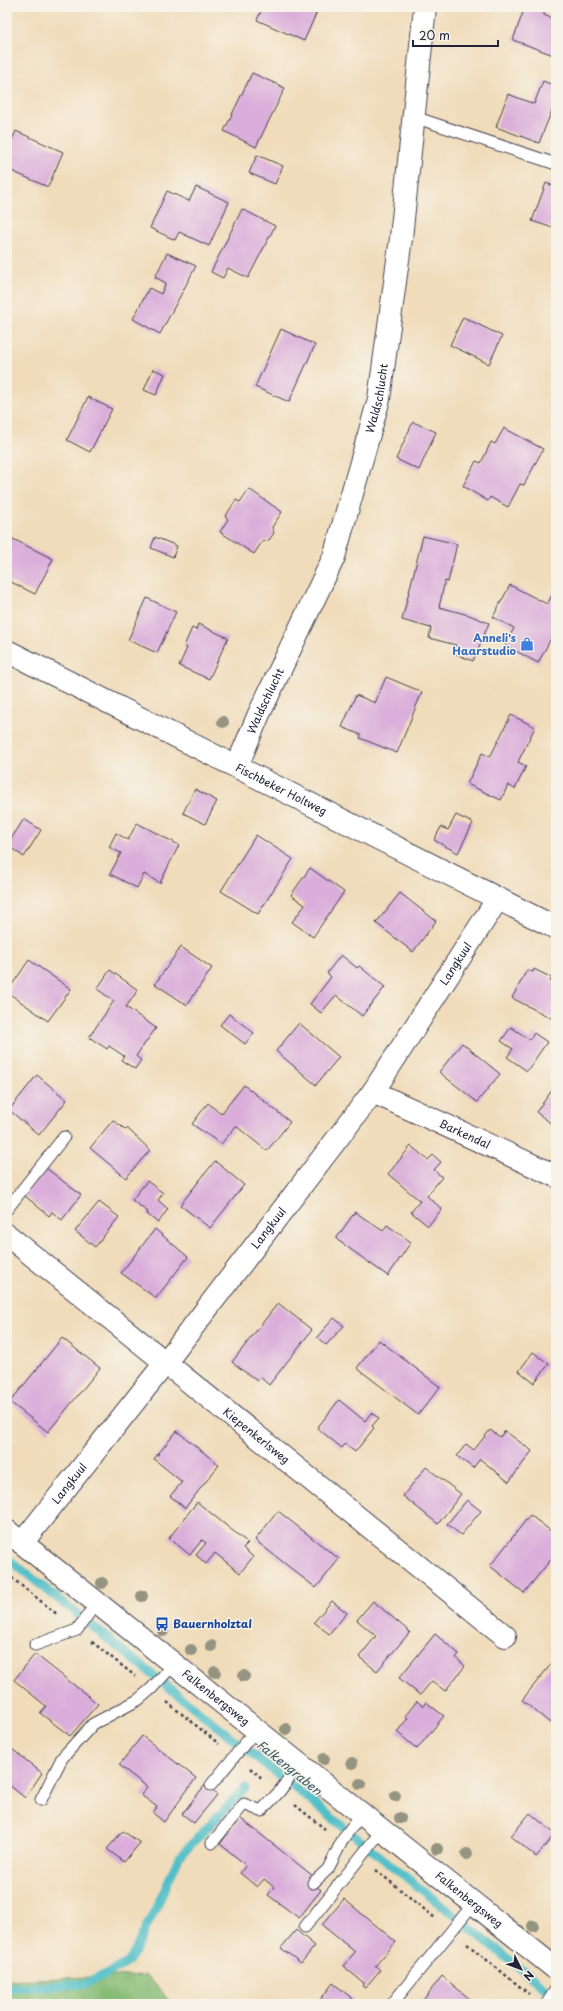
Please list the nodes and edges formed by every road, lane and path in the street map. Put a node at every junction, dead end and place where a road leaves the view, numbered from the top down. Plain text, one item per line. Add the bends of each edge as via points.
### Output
1 (424, 7) edge
2 (414, 117) junction
3 (556, 164) edge
4 (7, 651) edge
5 (237, 766) junction
6 (497, 900) junction
7 (556, 928) edge
8 (373, 1092) junction
9 (64, 1137) dead end
10 (556, 1176) edge
11 (7, 1209) edge
12 (7, 1235) edge
13 (166, 1362) junction
14 (15, 1537) edge
15 (93, 1608) junction
16 (505, 1636) dead end
17 (35, 1645) dead end
18 (169, 1668) junction
19 (251, 1736) junction
20 (296, 1769) junction
21 (211, 1785) dead end
22 (41, 1800) dead end
23 (358, 1819) junction
24 (378, 1835) junction
25 (212, 1842) dead end
26 (313, 1883) dead end
27 (470, 1908) junction
28 (305, 1927) dead end
29 (556, 1969) edge
30 (556, 1988) edge
31 (547, 2002) edge
32 (392, 2004) edge

1 - 2 street, Waldschlucht
2 - 3 lane
2 - 5 street, Waldschlucht via 402,238 379,399 334,556
4 - 5 street, Fischbeker Holtweg
5 - 6 street, Fischbeker Holtweg
6 - 7 street, Fischbeker Holtweg
6 - 8 street, Langkuul
8 - 10 street, Barkendal
8 - 13 street, Langkuul
9 - 11 lane
12 - 13 street, Kiepenkerlsweg
13 - 14 street, Langkuul
13 - 16 street, Kiepenkerlsweg
14 - 15 street, Falkenbergsweg
15 - 17 lane via 77,1630
15 - 18 street, Falkenbergsweg
18 - 19 street, Falkenbergsweg
18 - 22 lane via 138,1700 93,1724 62,1758
19 - 20 street, Falkenbergsweg
19 - 21 lane
20 - 23 street, Falkenbergsweg
20 - 25 lane via 261,1811 244,1804
23 - 24 street, Falkenbergsweg
23 - 26 lane via 344,1837 328,1869
24 - 27 street, Falkenbergsweg
24 - 28 lane
27 - 29 street, Falkenbergsweg
27 - 32 lane
30 - 31 lane

